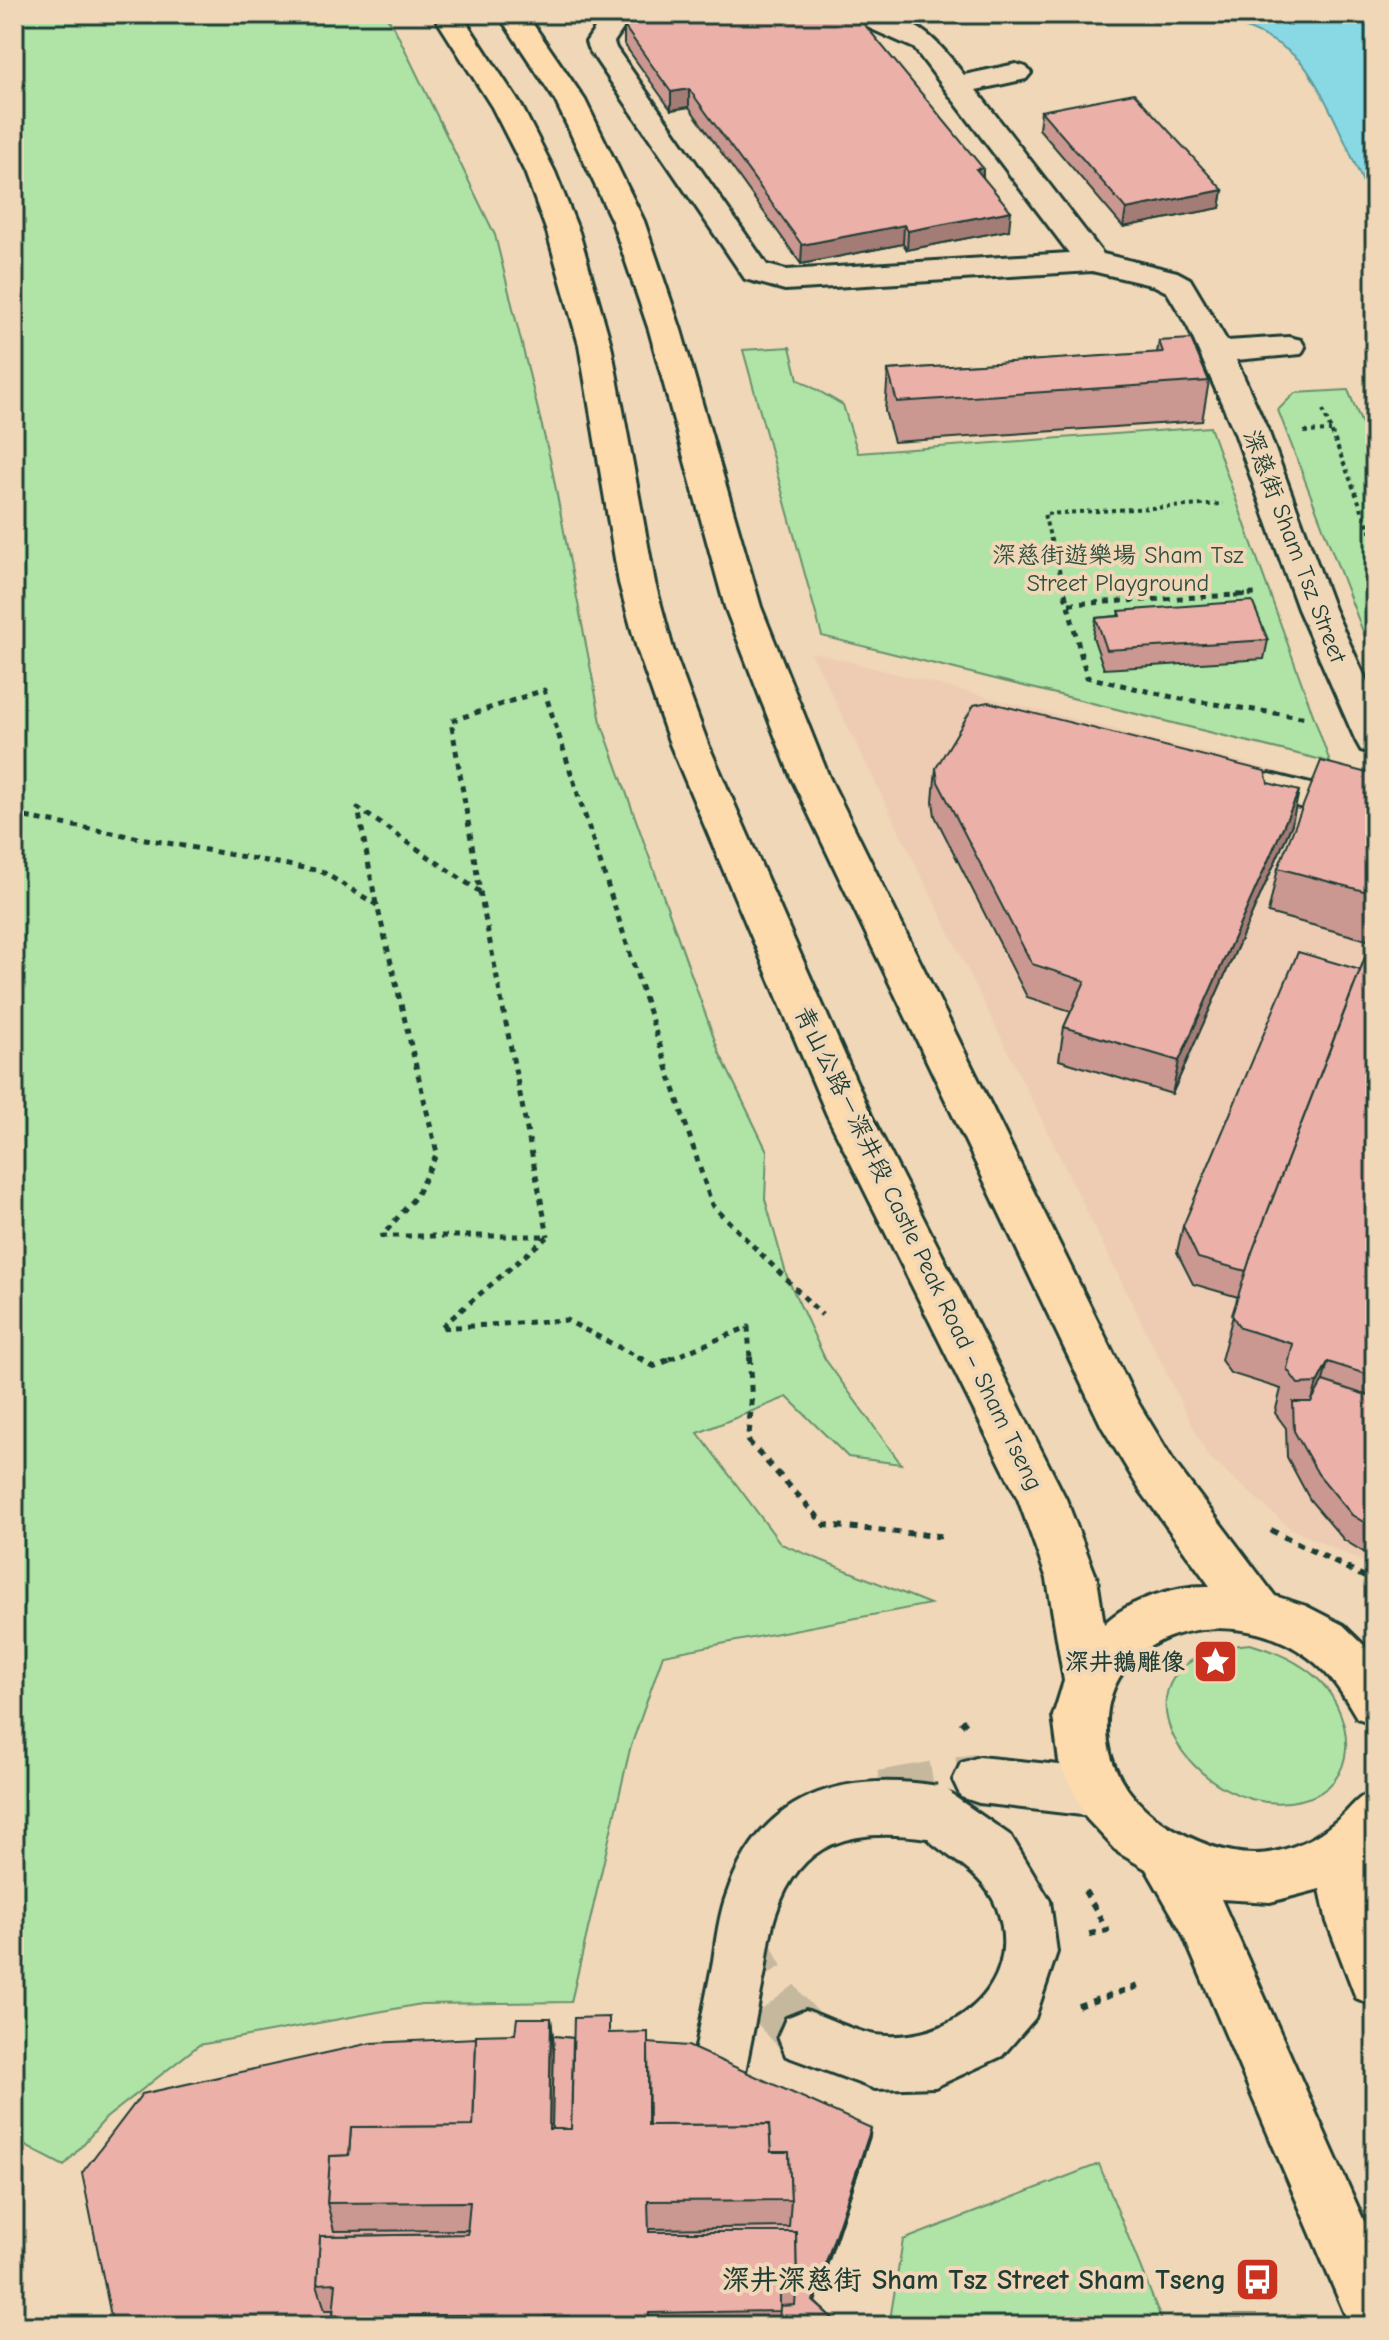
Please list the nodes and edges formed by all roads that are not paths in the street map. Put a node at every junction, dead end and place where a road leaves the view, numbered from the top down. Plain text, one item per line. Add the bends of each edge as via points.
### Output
1 (447, 14) edge
2 (512, 14) edge
3 (619, 14) edge
4 (861, 14) edge
5 (1016, 73) dead end
6 (957, 85) junction
7 (1092, 261) junction
8 (1289, 347) dead end
9 (1214, 352) junction
10 (1375, 741) edge
11 (1270, 787) edge
12 (1375, 813) edge
13 (1257, 1610) junction
14 (1088, 1679) junction
15 (1375, 1702) edge
16 (979, 1780) tunnel mouth
17 (1099, 1793) junction
18 (1375, 1814) edge
19 (1166, 1854) junction
20 (1339, 1854) junction
21 (1375, 1980) edge
22 (806, 2037) tunnel mouth
23 (672, 2108) edge
24 (1375, 2313) edge

1 - 14 main road, 青山公路－深井段 Castle Peak Road – Sham Tseng via 507,107 563,232 595,345 637,583 689,744 849,1115 1042,1499 1072,1579
2 - 13 main road via 570,100 632,232 743,607 810,777 1119,1413 1157,1476
3 - 7 street, 深慈街 Sham Tsz Street via 603,33 602,48 756,272 785,280
4 - 6 street via 924,42
5 - 6 street
6 - 7 street
7 - 9 street, 深慈街 Sham Tsz Street via 1174,282
8 - 9 street
9 - 10 street, 深慈街 Sham Tsz Street via 1252,433 1316,609
11 - 12 street
13 - 14 main road via 1214,1605 1173,1610 1143,1622 1111,1646
13 - 15 main road via 1303,1627 1342,1655
14 - 17 main road via 1079,1716 1083,1755
16 - 17 street
17 - 19 main road via 1128,1827
18 - 20 main road
19 - 20 main road via 1225,1876 1255,1877 1300,1871
19 - 24 main road via 1203,1918
20 - 21 main road via 1354,1922
22 - 23 street, bridge via 870,2064 905,2066 941,2059 972,2045 998,2024 1017,1997 1028,1966 1030,1930 1021,1895 989,1847 953,1822 902,1805 868,1804 804,1827 778,1850 759,1879 715,2087

